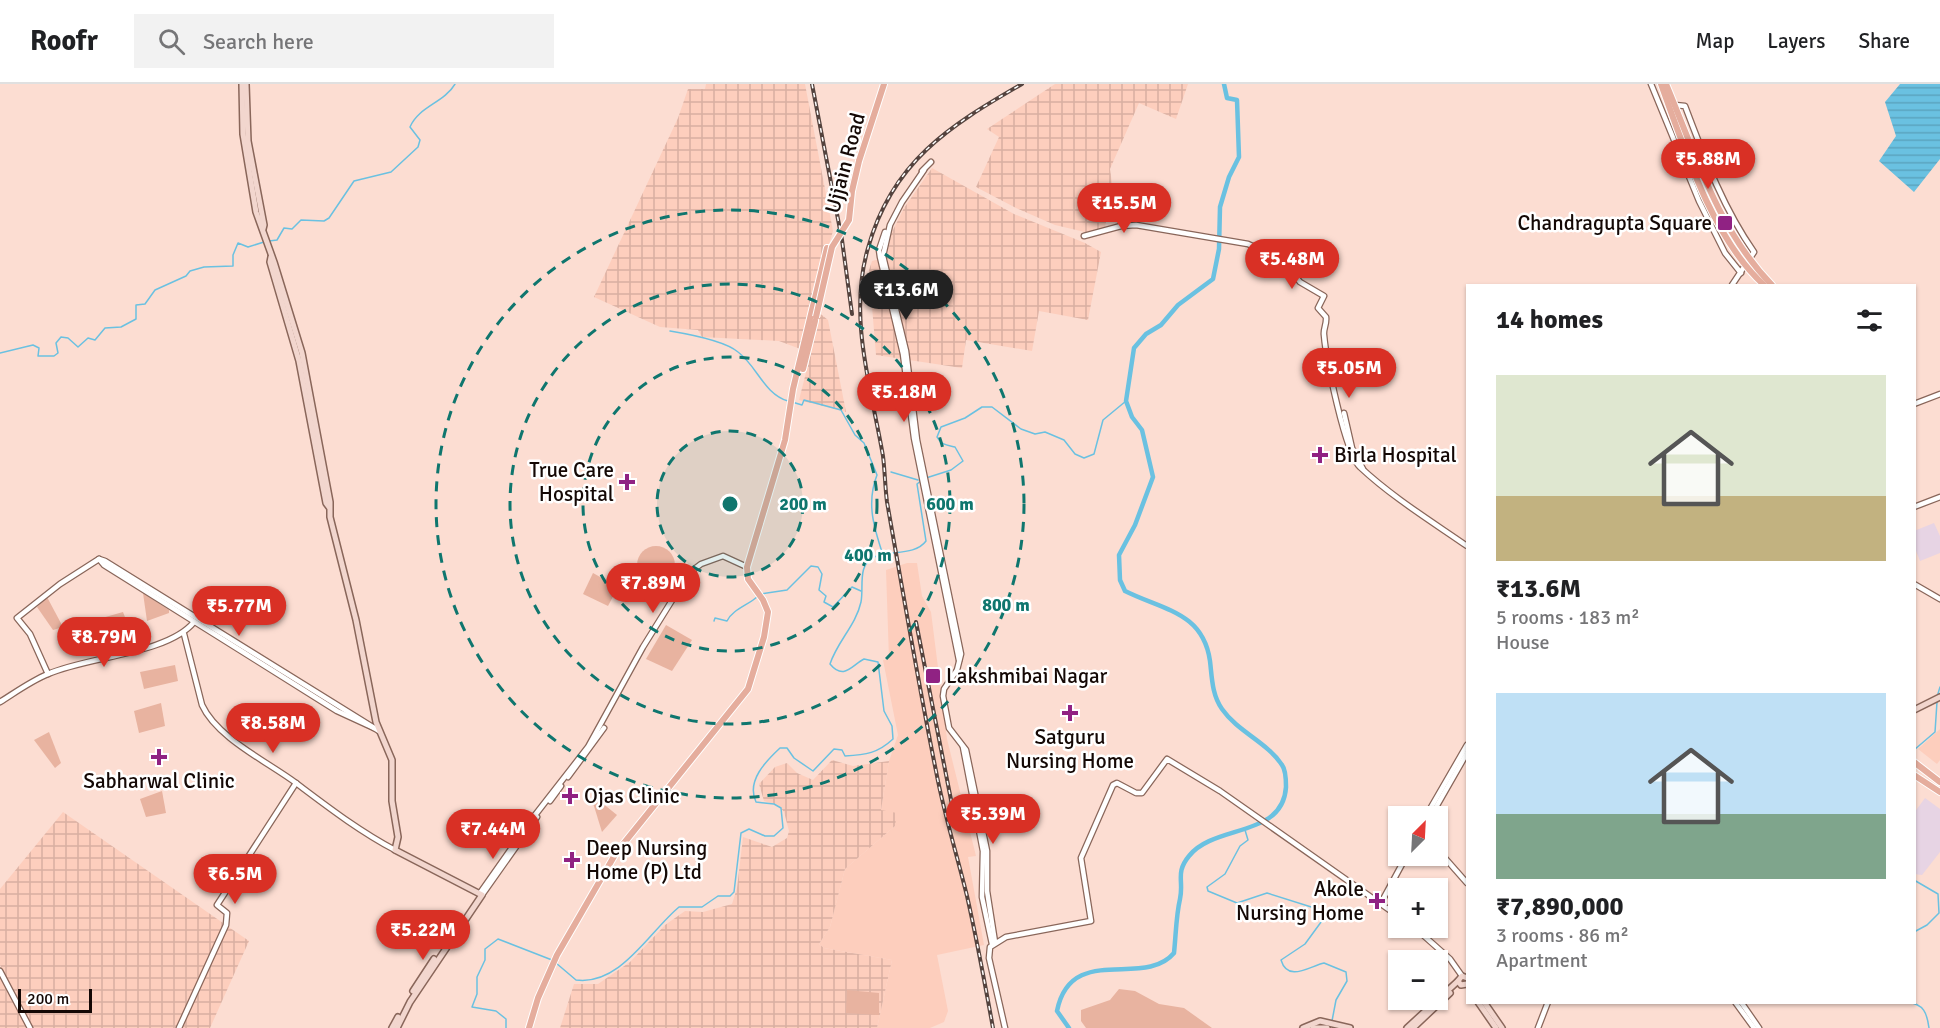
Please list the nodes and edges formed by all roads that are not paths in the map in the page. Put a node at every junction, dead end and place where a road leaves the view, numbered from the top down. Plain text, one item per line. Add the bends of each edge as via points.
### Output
1 (244, 84) edge
2 (882, 84) edge
3 (1651, 84) edge
4 (1660, 84) edge
5 (1666, 84) edge
6 (872, 118) junction
7 (858, 161) junction
8 (931, 162) dead end
9 (1085, 235) dead end
10 (1747, 264) junction
11 (1741, 273) junction
12 (1733, 284) edge
13 (1763, 284) edge
14 (1771, 284) edge
15 (796, 385) junction
16 (1940, 394) edge
17 (1916, 403) edge
18 (1940, 497) edge
19 (1916, 506) edge
20 (1466, 545) edge
21 (746, 566) junction
22 (1916, 585) edge
23 (1940, 599) edge
24 (195, 620) junction
25 (184, 634) junction
26 (48, 674) junction
27 (1937, 700) edge
28 (0, 702) edge
29 (1916, 711) edge
30 (376, 730) junction
31 (1466, 747) edge
32 (1466, 755) edge
33 (1916, 764) edge
34 (1916, 776) edge
35 (1940, 782) edge
36 (296, 783) junction
37 (1940, 792) edge
38 (1432, 806) edge
39 (1437, 806) edge
40 (395, 850) junction
41 (1448, 861) edge
42 (1401, 866) edge
43 (1466, 881) edge
44 (481, 894) junction
45 (1381, 903) junction
46 (1388, 908) edge
47 (1427, 938) edge
48 (994, 943) junction
49 (0, 971) edge
50 (1464, 981) edge
51 (1479, 1004) edge
52 (1485, 1004) edge
53 (1547, 1004) edge
54 (1736, 1004) edge
55 (1742, 1004) edge
56 (1326, 1026) edge
57 (30, 1028) edge
58 (179, 1028) edge
59 (394, 1028) edge
60 (527, 1028) edge
61 (1005, 1028) edge
62 (1303, 1028) edge
63 (1313, 1028) edge
64 (1350, 1028) edge
65 (1407, 1028) edge
66 (1413, 1028) edge
67 (1496, 1028) edge
68 (1502, 1028) edge
69 (1538, 1028) edge
70 (1754, 1028) edge
71 (1759, 1028) edge

1 - 30 main road via 248,141 263,229 299,361
2 - 6 main road, Ujjain Road
3 - 11 street via 1699,201 1725,253
4 - 10 main road via 1696,177 1728,239
5 - 10 main road via 1698,165
6 - 7 main road, Ujjain Road
6 - 7 main road, Ujjain Road
7 - 15 main road, Ujjain Road, bridge via 849,220 832,247
7 - 15 main road, bridge via 848,186 847,215 827,248
8 - 48 street via 898,210 883,251 906,351 923,475 961,654 957,670 943,693 950,728 966,750 987,851 987,891
9 - 20 street via 1127,225 1248,244 1282,260 1304,286 1323,296 1318,306 1326,317 1324,334 1353,458 1376,481
10 - 11 street
10 - 13 main road
10 - 14 main road
11 - 12 street
15 - 21 main road
16 - 17 street
18 - 19 street
21 - 44 street via 724,557 701,564 689,573 643,647 615,706
21 - 60 main road via 747,579 768,612 746,692 629,835 555,954
22 - 23 street
24 - 25 street
24 - 26 street via 99,559 17,618 30,634
24 - 30 street
25 - 26 street
25 - 36 street via 207,714 238,744
26 - 28 street
27 - 29 main road
30 - 40 main road via 388,748 393,769 392,801 398,837
31 - 38 street
32 - 39 street
33 - 35 main road
34 - 37 main road
36 - 40 street via 340,817
36 - 58 street via 217,905 227,913 226,924
40 - 44 main road
41 - 43 street
42 - 45 street
44 - 59 main road
45 - 46 street
45 - 48 street via 1272,826 1167,759 1142,793 1115,783 1081,858 1091,921 1006,937
47 - 50 street via 1443,951
48 - 61 street via 989,958
49 - 57 street
50 - 65 main road
50 - 66 main road
51 - 67 main road
52 - 68 main road
53 - 69 street
54 - 70 street
55 - 71 street
56 - 62 main road via 1314,1022
56 - 63 main road
56 - 64 main road

